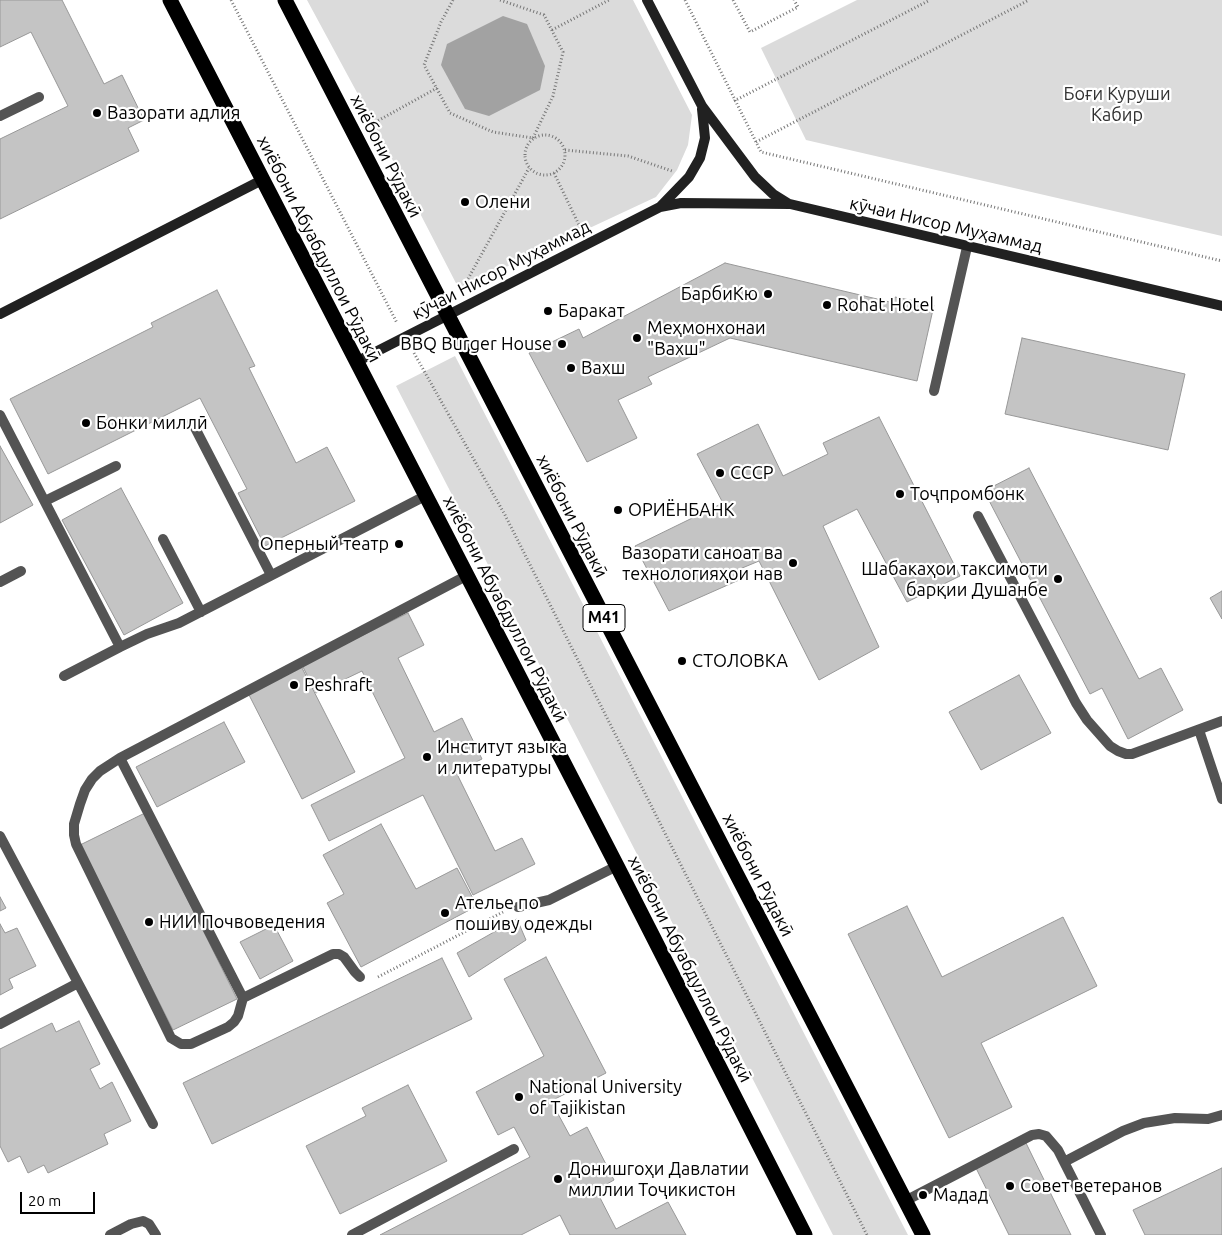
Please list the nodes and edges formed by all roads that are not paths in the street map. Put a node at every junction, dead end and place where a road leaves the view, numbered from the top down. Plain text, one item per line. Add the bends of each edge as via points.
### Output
1 (171, 0) edge
2 (285, 0) edge
3 (647, 0) edge
4 (39, 97) dead end
5 (702, 106) junction
6 (0, 116) edge
7 (262, 180) junction
8 (790, 204) junction
9 (660, 207) junction
10 (968, 247) junction
11 (1222, 306) edge
12 (0, 314) edge
13 (447, 316) junction
14 (356, 362) junction
15 (934, 392) dead end
16 (0, 415) edge
17 (192, 422) dead end
18 (116, 466) dead end
19 (425, 496) junction
20 (45, 501) junction
21 (978, 516) dead end
22 (162, 539) dead end
23 (21, 571) dead end
24 (271, 576) junction
25 (466, 576) junction
26 (0, 582) edge
27 (201, 612) junction
28 (120, 646) junction
29 (64, 676) dead end
30 (1222, 722) edge
31 (1199, 730) junction
32 (120, 758) junction
33 (1222, 799) edge
34 (0, 836) edge
35 (617, 866) junction
36 (518, 907) road end
37 (360, 977) road end
38 (78, 983) junction
39 (243, 998) junction
40 (0, 1024) edge
41 (1222, 1115) edge
42 (153, 1124) dead end
43 (514, 1149) dead end
44 (1064, 1162) junction
45 (905, 1201) junction
46 (110, 1235) edge
47 (156, 1235) edge
48 (352, 1235) edge
49 (804, 1235) edge
50 (923, 1235) edge
51 (1101, 1235) edge

1 - 7 highway, хиёбони Абуабдуллои Рӯдакӣ
2 - 13 highway, хиёбони Рӯдакӣ / M41
3 - 5 street
4 - 6 lane
5 - 8 street via 755,177
5 - 9 street, кӯчаи Нисор Муҳаммад via 706,138 700,158 689,177
7 - 12 street
7 - 14 highway, хиёбони Абуабдуллои Рӯдакӣ
8 - 9 street, кӯчаи Нисор Муҳаммад via 694,202
8 - 10 street, кӯчаи Нисор Муҳаммад
9 - 13 street, кӯчаи Нисор Муҳаммад
10 - 11 street, кӯчаи Нисор Муҳаммад
10 - 15 lane
13 - 14 street, кӯчаи Нисор Муҳаммад
13 - 45 highway, хиёбони Рӯдакӣ / M41
14 - 19 highway, хиёбони Абуабдуллои Рӯдакӣ
16 - 20 lane
17 - 24 lane
18 - 20 lane
19 - 24 lane
19 - 25 highway, хиёбони Абуабдуллои Рӯдакӣ
20 - 28 lane
21 - 31 lane via 1076,703 1110,746 1132,754
22 - 27 lane
23 - 26 lane
24 - 27 lane
25 - 32 lane
25 - 35 highway, хиёбони Абуабдуллои Рӯдакӣ
27 - 28 lane
28 - 29 lane
30 - 31 lane
31 - 33 lane
32 - 39 lane
32 - 39 lane via 92,779 80,804 74,835 171,1038 190,1044 228,1027 238,1016
34 - 38 lane
35 - 36 lane via 549,900
35 - 49 highway, хиёбони Абуабдуллои Рӯдакӣ
37 - 39 lane via 344,957 333,954
38 - 40 lane
38 - 42 lane
41 - 44 lane via 1208,1119 1176,1118 1144,1123
43 - 48 lane
44 - 45 lane via 1052,1141 1046,1136 1032,1135
44 - 51 lane
45 - 50 highway, хиёбони Рӯдакӣ / M41
46 - 47 lane via 144,1221

